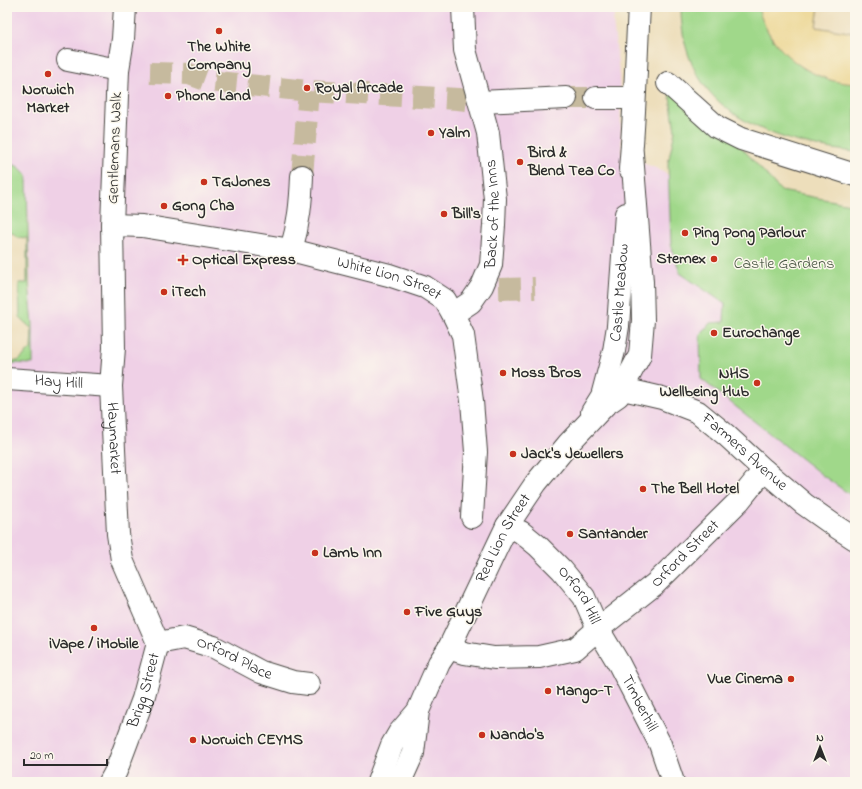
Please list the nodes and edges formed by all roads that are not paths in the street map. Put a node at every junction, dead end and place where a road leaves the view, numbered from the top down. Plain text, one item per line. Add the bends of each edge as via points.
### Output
1 (125, 7) edge
2 (463, 7) edge
3 (639, 7) edge
4 (68, 60) dead end
5 (118, 70) junction
6 (668, 83) dead end
7 (566, 98) tunnel mouth
8 (596, 98) tunnel mouth
9 (634, 98) junction
10 (480, 102) junction
11 (632, 154) junction
12 (855, 175) edge
13 (302, 176) tunnel mouth
14 (112, 225) junction
15 (291, 250) junction
16 (454, 314) junction
17 (7, 379) edge
18 (111, 386) junction
19 (623, 389) junction
20 (585, 425) junction
21 (764, 470) junction
22 (472, 517) dead end
23 (507, 526) junction
24 (855, 540) edge
25 (598, 629) junction
26 (158, 643) junction
27 (449, 648) junction
28 (309, 684) dead end
29 (418, 711) junction
30 (110, 782) edge
31 (378, 782) edge
32 (400, 782) edge
33 (673, 782) edge

1 - 5 street, Gentlemans Walk
2 - 10 street, Back of the Inns via 465,50
3 - 9 street, Castle Meadow
4 - 5 street, Gentlemans Walk
5 - 14 street, Gentlemans Walk
6 - 12 street via 739,146
7 - 10 street
8 - 9 street
9 - 11 street, Castle Meadow
10 - 16 street, Back of the Inns via 488,133 495,199 490,288
11 - 19 street, Castle Meadow via 642,282 642,320 640,355
11 - 20 street, Castle Meadow via 614,351 602,396
13 - 15 street via 301,205
14 - 15 street, White Lion Street via 142,226
14 - 18 street, Haymarket via 114,348
15 - 16 street, White Lion Street via 425,287 445,300
16 - 22 street, White Lion Street via 463,335 472,401 476,452
17 - 18 street, Hay Hill
18 - 26 street, Haymarket via 118,534 122,560
19 - 20 street, Red Lion Street
19 - 21 street, Farmers Avenue via 662,398 698,412
20 - 23 street, Red Lion Street via 536,482
21 - 24 street, Farmers Avenue via 804,504
21 - 25 street, Orford Street via 739,501 655,584
23 - 25 street, Orford Hill via 521,532 562,570 584,597
23 - 27 street, Red Lion Street
25 - 27 street, Orford Hill via 575,649 539,658 494,658
25 - 33 street, Timberhill via 620,664 660,744
26 - 28 street, Orford Place via 184,638 214,647 261,672
26 - 30 street, Brigg Street via 143,699
27 - 29 street, Red Lion Street via 436,668
29 - 31 street, Red Lion Street via 392,745
29 - 32 street, Red Lion Street via 413,753

